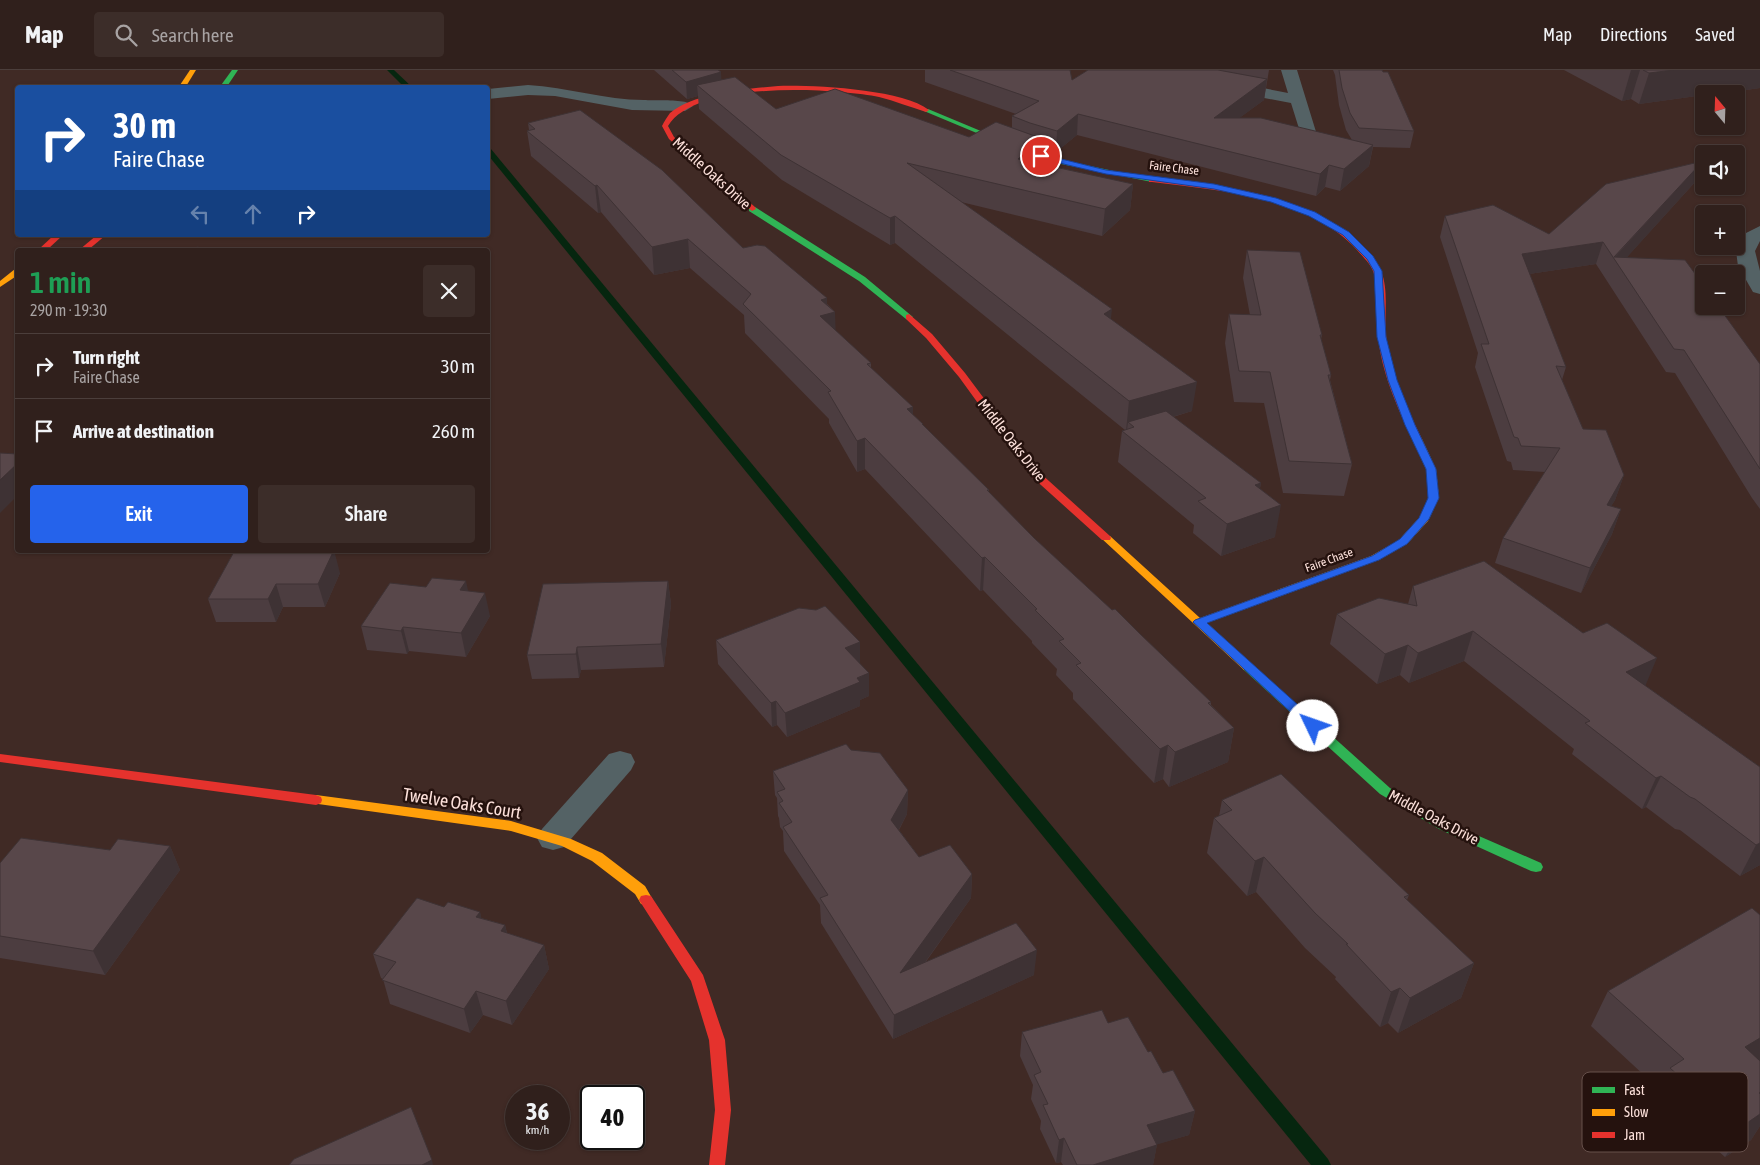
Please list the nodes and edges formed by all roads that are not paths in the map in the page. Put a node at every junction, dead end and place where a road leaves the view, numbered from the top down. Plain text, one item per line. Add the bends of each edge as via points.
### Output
1 (193, 70) edge
2 (235, 70) edge
3 (1289, 70) edge
4 (1214, 83) edge
5 (183, 85) edge
6 (224, 85) edge
7 (490, 94) edge
8 (1298, 100) junction
9 (490, 106) edge
10 (685, 106) junction
11 (665, 126) junction
12 (1309, 135) edge
13 (1760, 232) edge
14 (57, 237) edge
15 (99, 237) edge
16 (44, 248) edge
17 (86, 248) edge
18 (15, 273) edge
19 (0, 285) edge
20 (1760, 288) edge
21 (1199, 622) junction
22 (0, 758) edge
23 (620, 762) dead end
24 (553, 838) junction
25 (1536, 867) dead end
26 (717, 1165) edge

1 - 5 street
2 - 6 street
3 - 8 street
4 - 8 street
7 - 10 street via 555,91 622,104
8 - 12 street
9 - 11 street, Middle Oaks Drive via 515,101 545,101
10 - 11 street, Faire Chase via 667,118
10 - 21 street, Faire Chase via 752,91 791,88 846,90 884,96 1041,156 1106,172 1214,187 1274,200 1330,223 1359,245 1378,271 1380,319 1386,354 1407,416 1431,469 1434,498 1424,519 1404,542 1375,558
11 - 21 street, Middle Oaks Drive via 671,138 757,214 862,279 899,308 962,374 1035,474
13 - 20 street via 1745,248 1745,263
14 - 16 street
15 - 17 street
18 - 19 street
21 - 25 street, Middle Oaks Drive via 1385,791 1444,826
22 - 24 street, Twelve Oaks Court via 511,826
23 - 24 street
24 - 26 street, Twelve Oaks Court via 597,857 640,890 698,979 717,1040 723,1110

